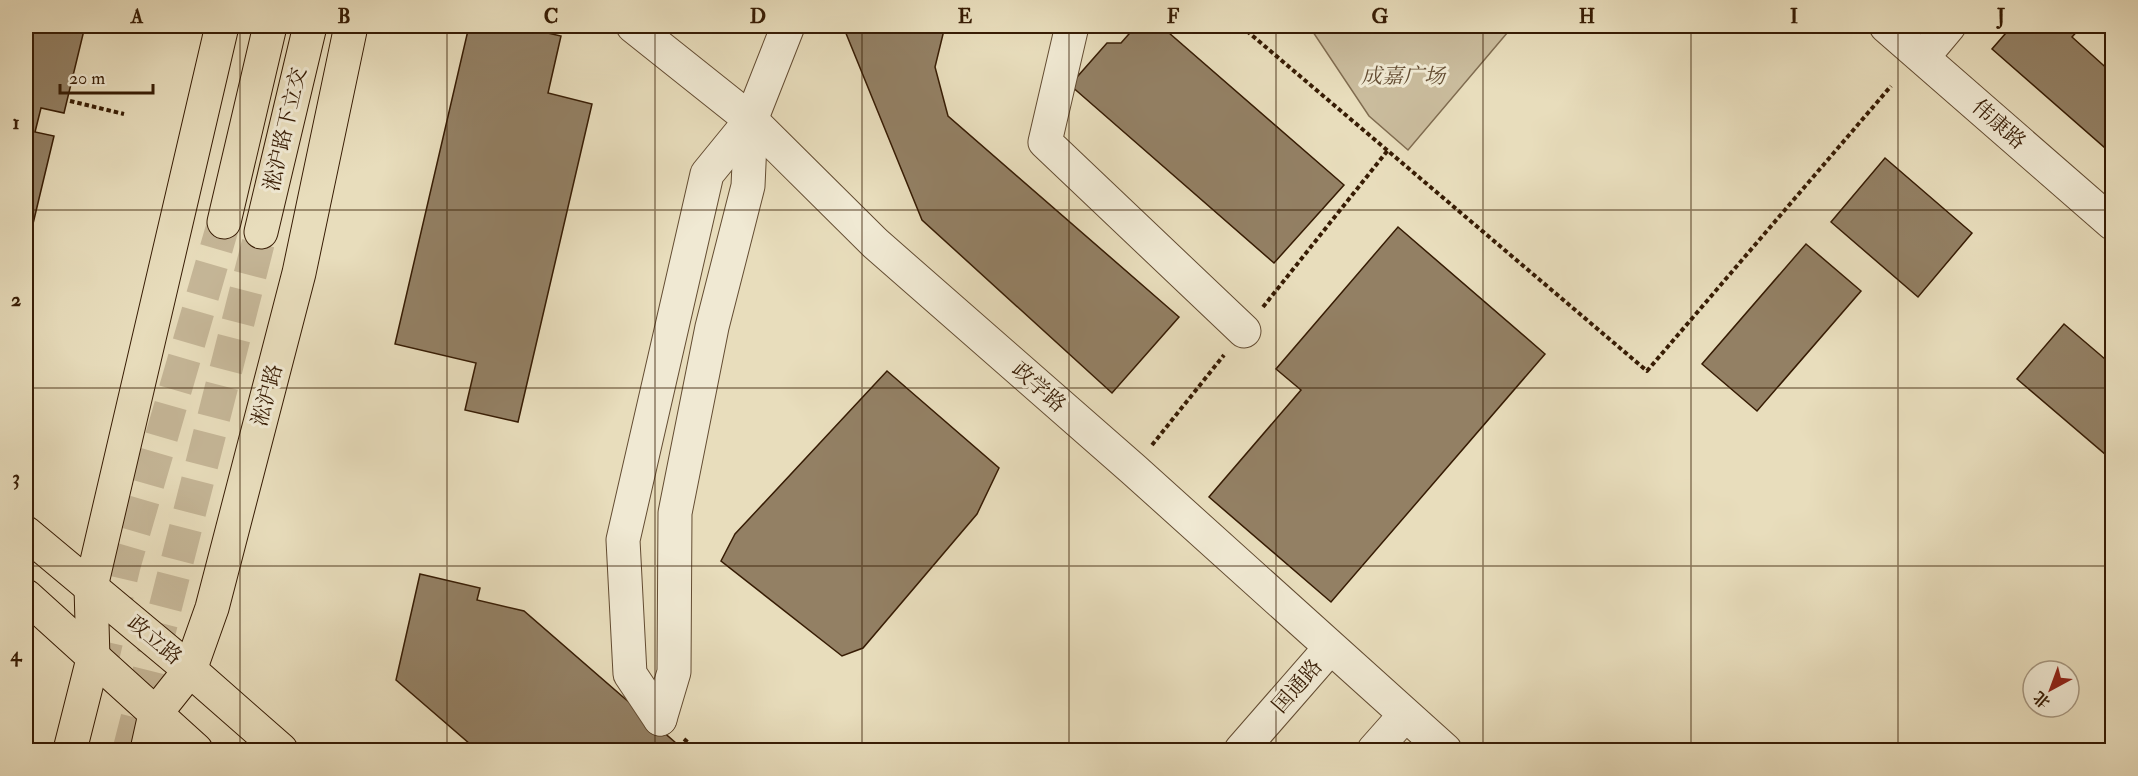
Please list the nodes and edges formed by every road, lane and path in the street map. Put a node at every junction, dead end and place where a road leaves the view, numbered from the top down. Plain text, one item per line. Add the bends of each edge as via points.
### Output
1 (222, 26) edge
2 (270, 26) edge
3 (310, 26) edge
4 (351, 26) edge
5 (633, 26) edge
6 (788, 26) edge
7 (1072, 26) edge
8 (1241, 26) edge
9 (1886, 26) edge
10 (1949, 26) edge
11 (2106, 42) dead end
12 (2112, 49) edge
13 (1923, 57) junction
14 (1891, 86) dead end
15 (70, 101) dead end
16 (123, 114) dead end
17 (751, 120) junction
18 (224, 222) tunnel mouth
19 (2112, 223) edge
20 (261, 232) tunnel mouth
21 (1244, 331) dead end
22 (26, 533) edge
23 (91, 587) junction
24 (26, 596) edge
25 (1330, 648) junction
26 (93, 659) junction
27 (190, 670) junction
28 (155, 714) junction
29 (1405, 715) junction
30 (70, 750) edge
31 (147, 750) edge
32 (196, 750) edge
33 (281, 750) edge
34 (1241, 750) edge
35 (1374, 750) edge
36 (1445, 750) edge

1 - 23 main road
2 - 18 main road, 淞沪路下立交
3 - 20 main road, 淞沪路下立交
4 - 27 main road, 淞沪路 via 299,273 212,608
5 - 17 street, 政学路
6 - 17 street
7 - 21 street via 1045,142
8 - 14 path via 1647,371
9 - 13 street, 伟康路
10 - 13 street
11 - 12 path
13 - 19 street, 伟康路
15 - 16 path
17 - 17 street via 707,174 623,540 630,674 660,719 674,672 675,513 712,327 748,186
17 - 25 street, 政学路 via 875,243
22 - 23 main road, 政立路
23 - 26 main road
23 - 27 main road, 政立路
24 - 26 main road
25 - 29 street, 政学路
25 - 34 street, 国通路
26 - 28 main road
26 - 30 main road
27 - 28 main road, 淞沪路
27 - 33 main road, 政立路
28 - 31 main road, 淞沪路
28 - 32 main road
29 - 35 street
29 - 36 street, 政学路

